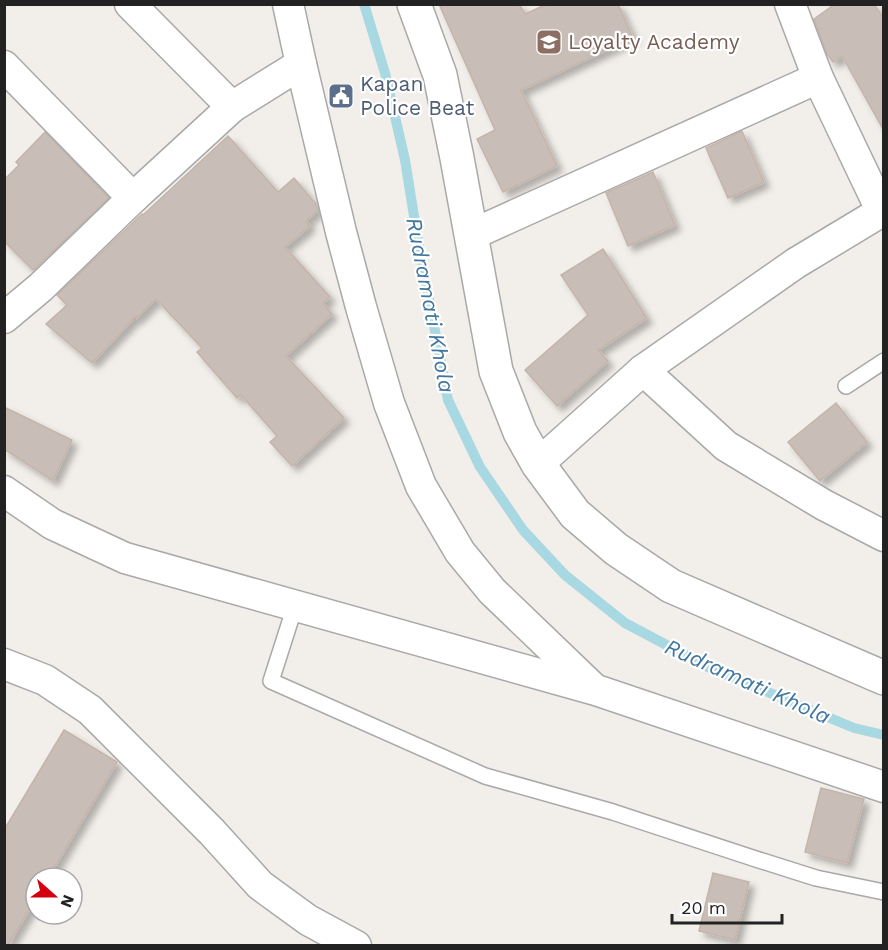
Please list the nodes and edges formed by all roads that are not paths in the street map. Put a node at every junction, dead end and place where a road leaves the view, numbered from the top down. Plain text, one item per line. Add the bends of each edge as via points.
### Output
1 (130, 4) edge
2 (288, 4) edge
3 (414, 4) edge
4 (790, 4) edge
5 (302, 64) junction
6 (4, 66) edge
7 (818, 78) junction
8 (232, 107) junction
9 (133, 198) junction
10 (883, 211) edge
11 (471, 235) junction
12 (4, 318) edge
13 (884, 361) edge
14 (643, 370) junction
15 (846, 386) dead end
16 (538, 464) junction
17 (4, 490) edge
18 (884, 536) edge
19 (295, 606) junction
20 (4, 664) edge
21 (884, 678) edge
22 (596, 690) junction
23 (884, 787) edge
24 (884, 892) edge
25 (356, 945) edge

1 - 8 street
2 - 5 street
3 - 11 street via 440,75
4 - 7 street
5 - 8 street
5 - 22 street via 341,232 388,403 421,486 460,552 492,591
6 - 9 street
7 - 10 street
7 - 11 street
8 - 9 street
9 - 12 street
10 - 14 street via 796,263
11 - 16 street via 496,371 520,432
13 - 15 lane
14 - 16 street
14 - 18 street via 726,446
16 - 21 street via 575,514 616,549 671,586
17 - 19 street via 52,524 125,558
19 - 22 street
19 - 24 lane via 271,681 485,776 614,812 816,878
20 - 25 street via 45,680 90,710 260,885 308,920
22 - 23 street

